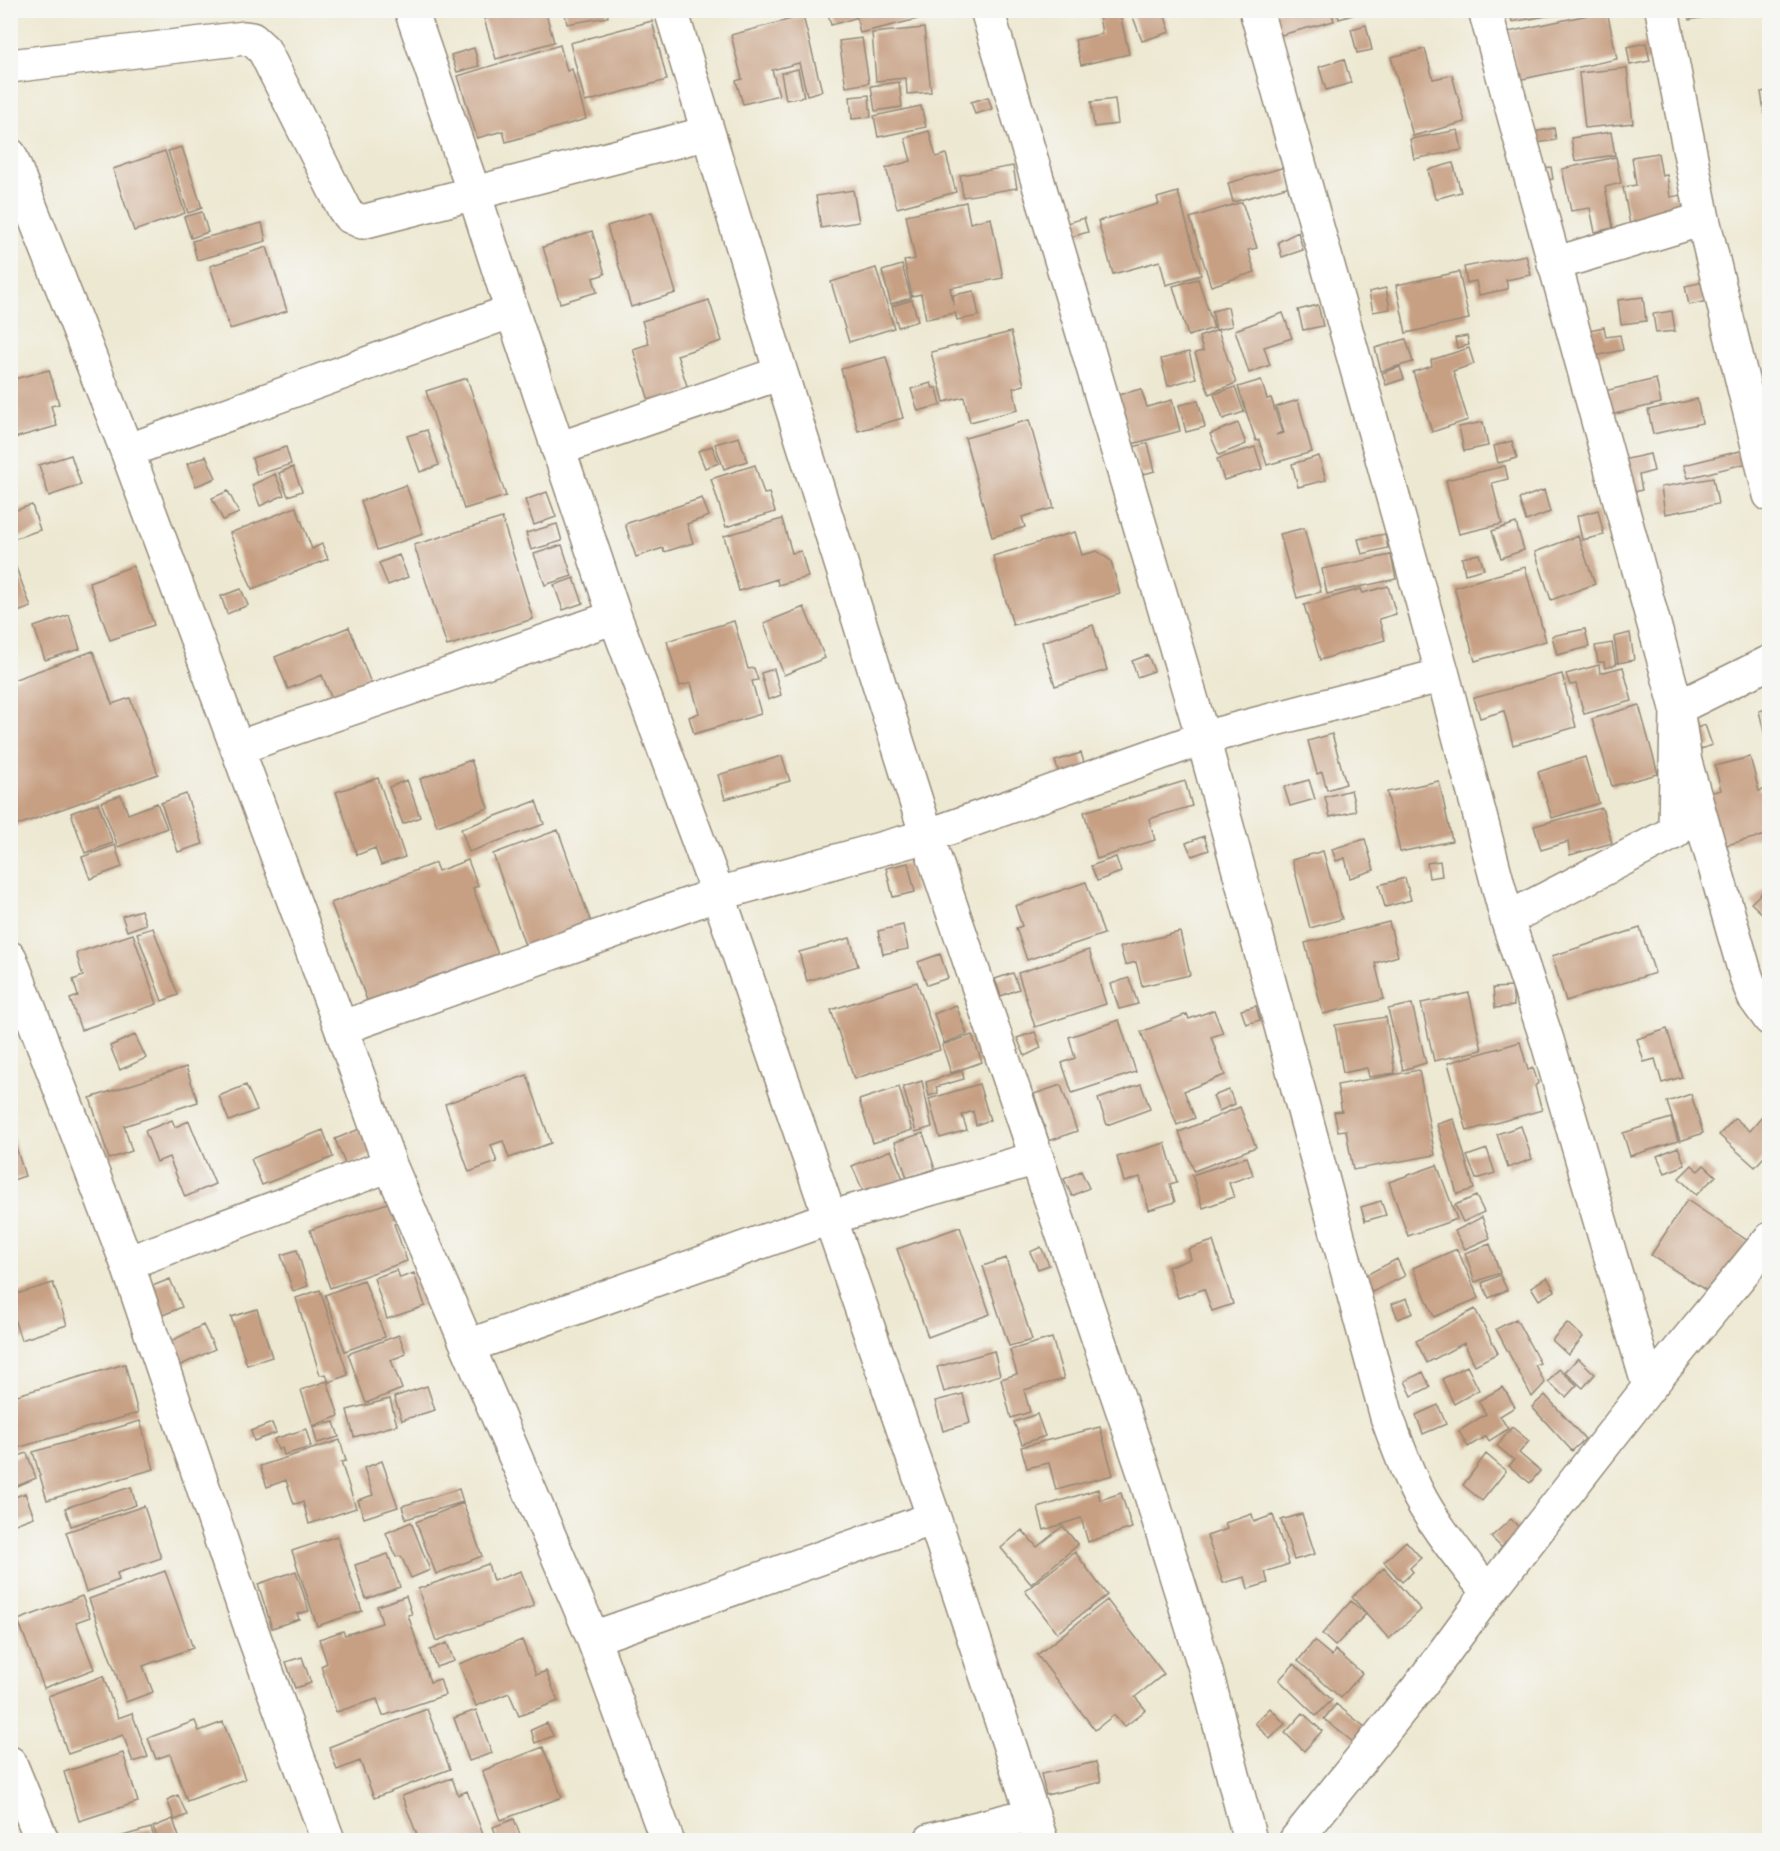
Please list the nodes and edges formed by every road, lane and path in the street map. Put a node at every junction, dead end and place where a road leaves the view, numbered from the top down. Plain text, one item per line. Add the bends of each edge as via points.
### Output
1 (411, 10) edge
2 (671, 10) edge
3 (987, 10) edge
4 (1256, 10) edge
5 (1485, 10) edge
6 (1662, 10) edge
7 (10, 66) edge
8 (708, 133) junction
9 (10, 155) edge
10 (474, 193) junction
11 (1703, 219) junction
12 (1554, 264) junction
13 (512, 311) junction
14 (781, 373) junction
15 (558, 449) junction
16 (126, 451) junction
17 (1770, 495) edge
18 (615, 617) junction
19 (1770, 662) edge
20 (1443, 675) junction
21 (1677, 708) junction
22 (1203, 738) junction
23 (237, 748) junction
24 (927, 836) junction
25 (718, 894) junction
26 (1507, 919) junction
27 (10, 958) edge
28 (1764, 998) edge
29 (342, 1028) junction
30 (1037, 1158) junction
31 (390, 1165) junction
32 (829, 1218) junction
33 (1770, 1239) edge
34 (127, 1263) junction
35 (468, 1346) junction
36 (1649, 1387) junction
37 (934, 1518) junction
38 (1488, 1593) junction
39 (593, 1638) junction
40 (10, 1763) edge
41 (1037, 1827) edge
42 (42, 1840) edge
43 (328, 1840) edge
44 (667, 1840) edge
45 (931, 1840) edge
46 (1250, 1840) edge
47 (1296, 1840) edge

1 - 10 street
2 - 8 street
3 - 22 street
4 - 20 street
5 - 12 street
6 - 11 street
7 - 10 street via 252,39 264,50 349,216 362,222
8 - 10 street
8 - 14 street
9 - 16 street
10 - 13 street
11 - 12 street
11 - 17 street
12 - 21 street
13 - 15 street
13 - 16 street
14 - 15 street
14 - 24 street
15 - 18 street
16 - 23 street
18 - 23 street
18 - 25 street
19 - 21 street
20 - 22 street
20 - 26 street
21 - 26 street via 1675,832
21 - 28 street via 1685,762 1746,976
22 - 24 street
22 - 38 street via 1387,1417 1417,1492
23 - 29 street
24 - 25 street
24 - 30 street
25 - 29 street
25 - 32 street
26 - 36 street via 1547,1040
27 - 34 street
29 - 31 street
30 - 32 street
30 - 46 street via 1158,1516 1205,1668
31 - 34 street
31 - 35 street
32 - 35 street
32 - 37 street
33 - 36 street
34 - 43 street via 253,1634
35 - 39 street
36 - 38 street
37 - 39 street
37 - 41 street
38 - 47 street via 1418,1688
39 - 44 street
40 - 42 street
41 - 45 street

